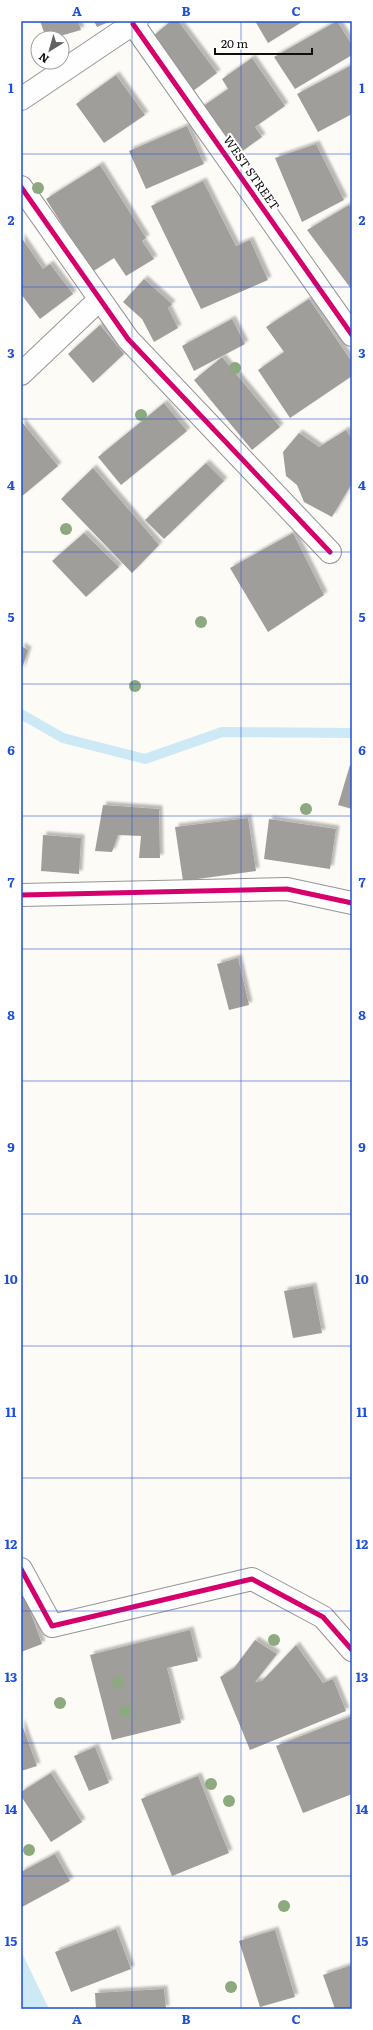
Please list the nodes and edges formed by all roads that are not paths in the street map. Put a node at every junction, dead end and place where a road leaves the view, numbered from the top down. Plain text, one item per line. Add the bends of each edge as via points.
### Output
1 (135, 22) edge
2 (21, 100) edge
3 (21, 187) edge
4 (99, 300) junction
5 (352, 335) edge
6 (21, 374) edge
7 (330, 552) dead end
8 (21, 895) edge
9 (352, 903) edge
10 (21, 1569) edge
11 (352, 1650) edge

1 - 2 street
1 - 5 street, WEST STREET
3 - 4 street
4 - 6 street
4 - 7 street via 128,340
8 - 9 street via 287,890
10 - 11 street via 52,1626 252,1579 323,1617

